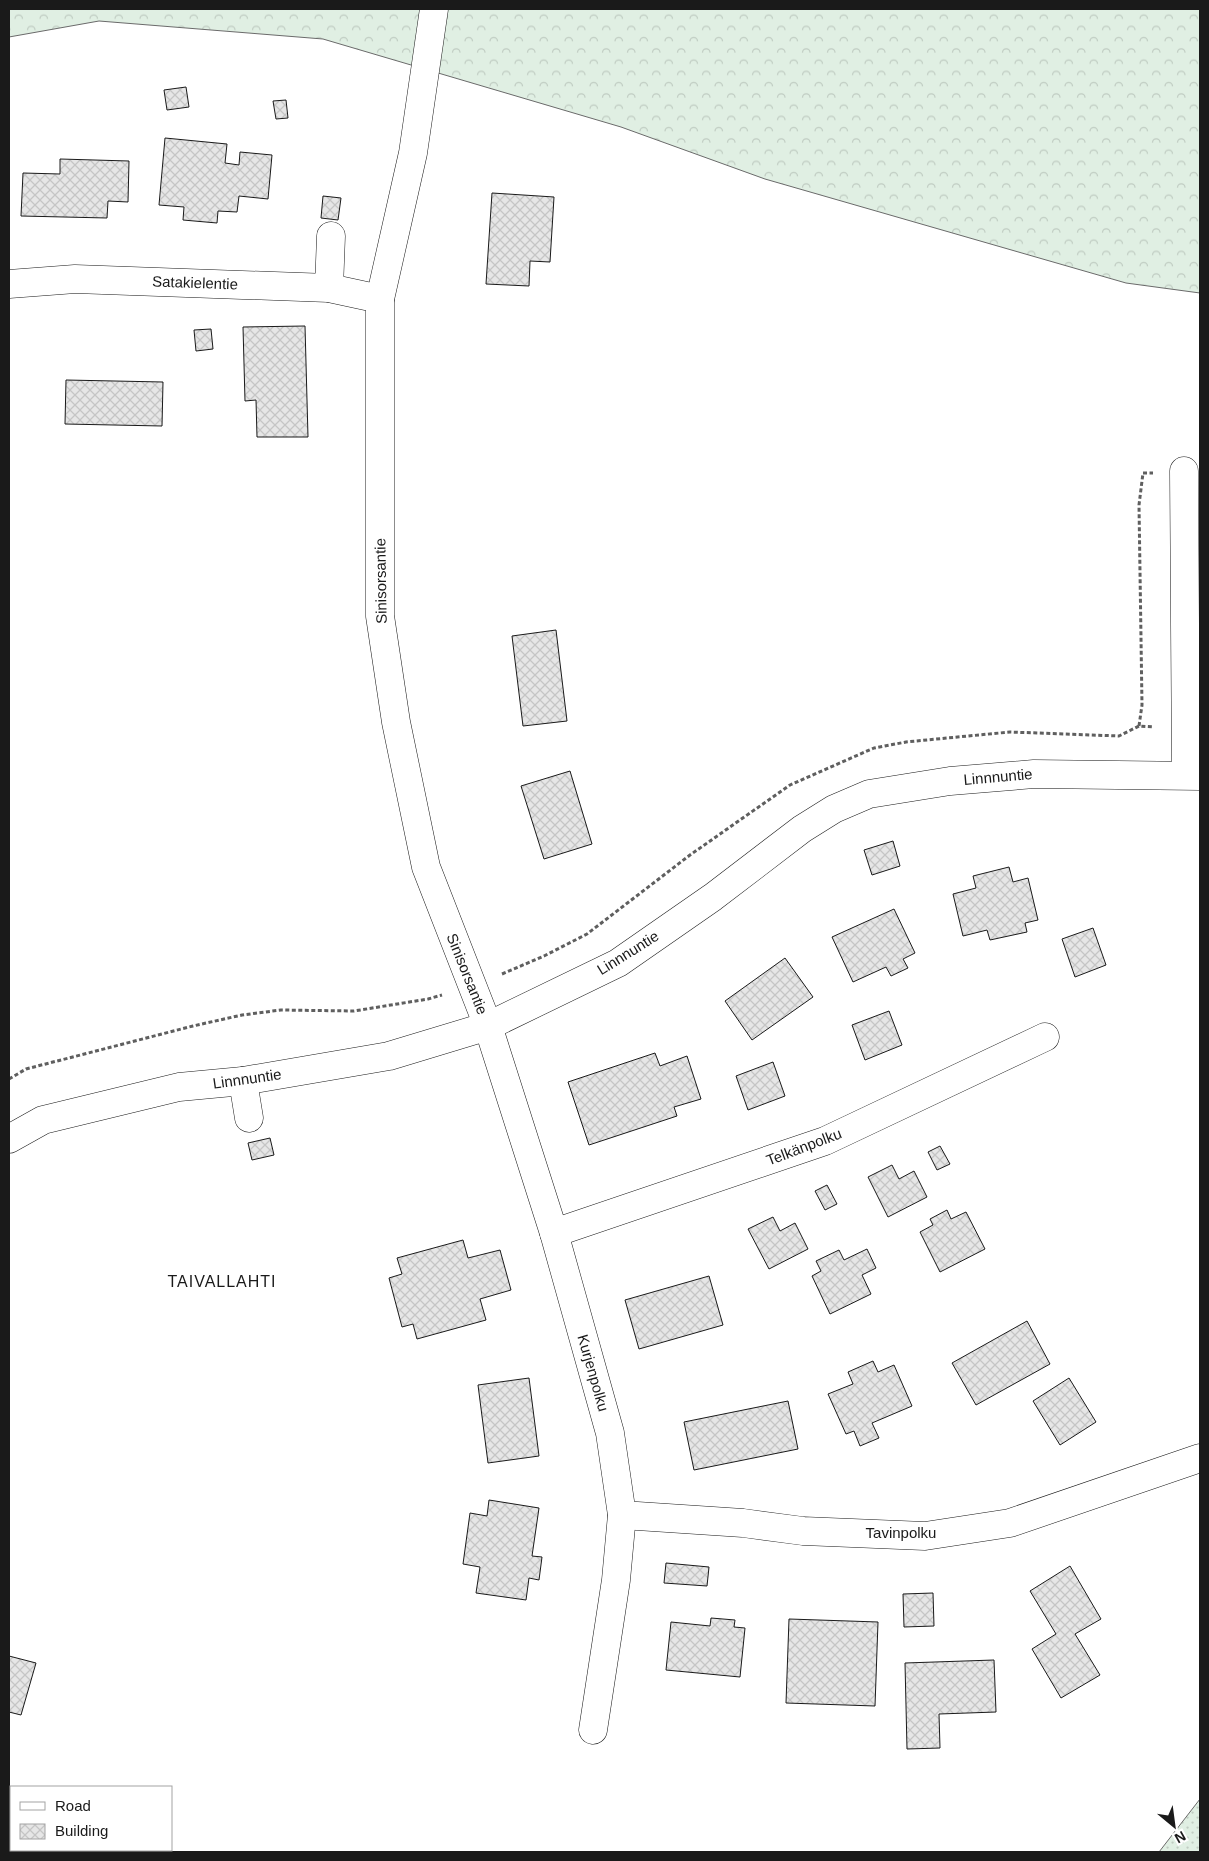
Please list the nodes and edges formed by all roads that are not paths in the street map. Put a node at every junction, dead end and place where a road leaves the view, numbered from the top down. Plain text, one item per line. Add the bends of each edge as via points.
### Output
1 (434, 9) edge
2 (331, 236) dead end
3 (9, 284) edge
4 (328, 288) junction
5 (380, 299) junction
6 (1184, 471) road end
7 (1192, 525) edge
8 (1193, 776) edge
9 (488, 1026) junction
10 (1045, 1037) dead end
11 (243, 1082) junction
12 (249, 1118) dead end
13 (9, 1138) edge
14 (554, 1233) junction
15 (1200, 1458) edge
16 (622, 1515) junction
17 (593, 1730) dead end

1 - 5 street, Sinisorsantie via 413,153
2 - 4 street
3 - 4 street, Satakielentie via 75,279
4 - 5 street, Satakielentie
5 - 9 street, Sinisorsantie via 380,616 396,722 426,867
6 - 7 street
7 - 8 street
8 - 9 street, Linnnuntie via 1034,774 950,781 869,794 834,809 802,829 713,897 618,963
9 - 11 street, Linnnuntie via 389,1056
9 - 14 street, Kurjenpolku
10 - 14 street, Telkänpolku via 826,1141
11 - 12 street
11 - 13 street, Linnnuntie via 169,1090 43,1120
14 - 16 street, Kurjenpolku via 610,1433
15 - 16 street, Tavinpolku via 1010,1523 925,1536 803,1531 743,1523
16 - 17 street, Kurjenpolku via 616,1580

